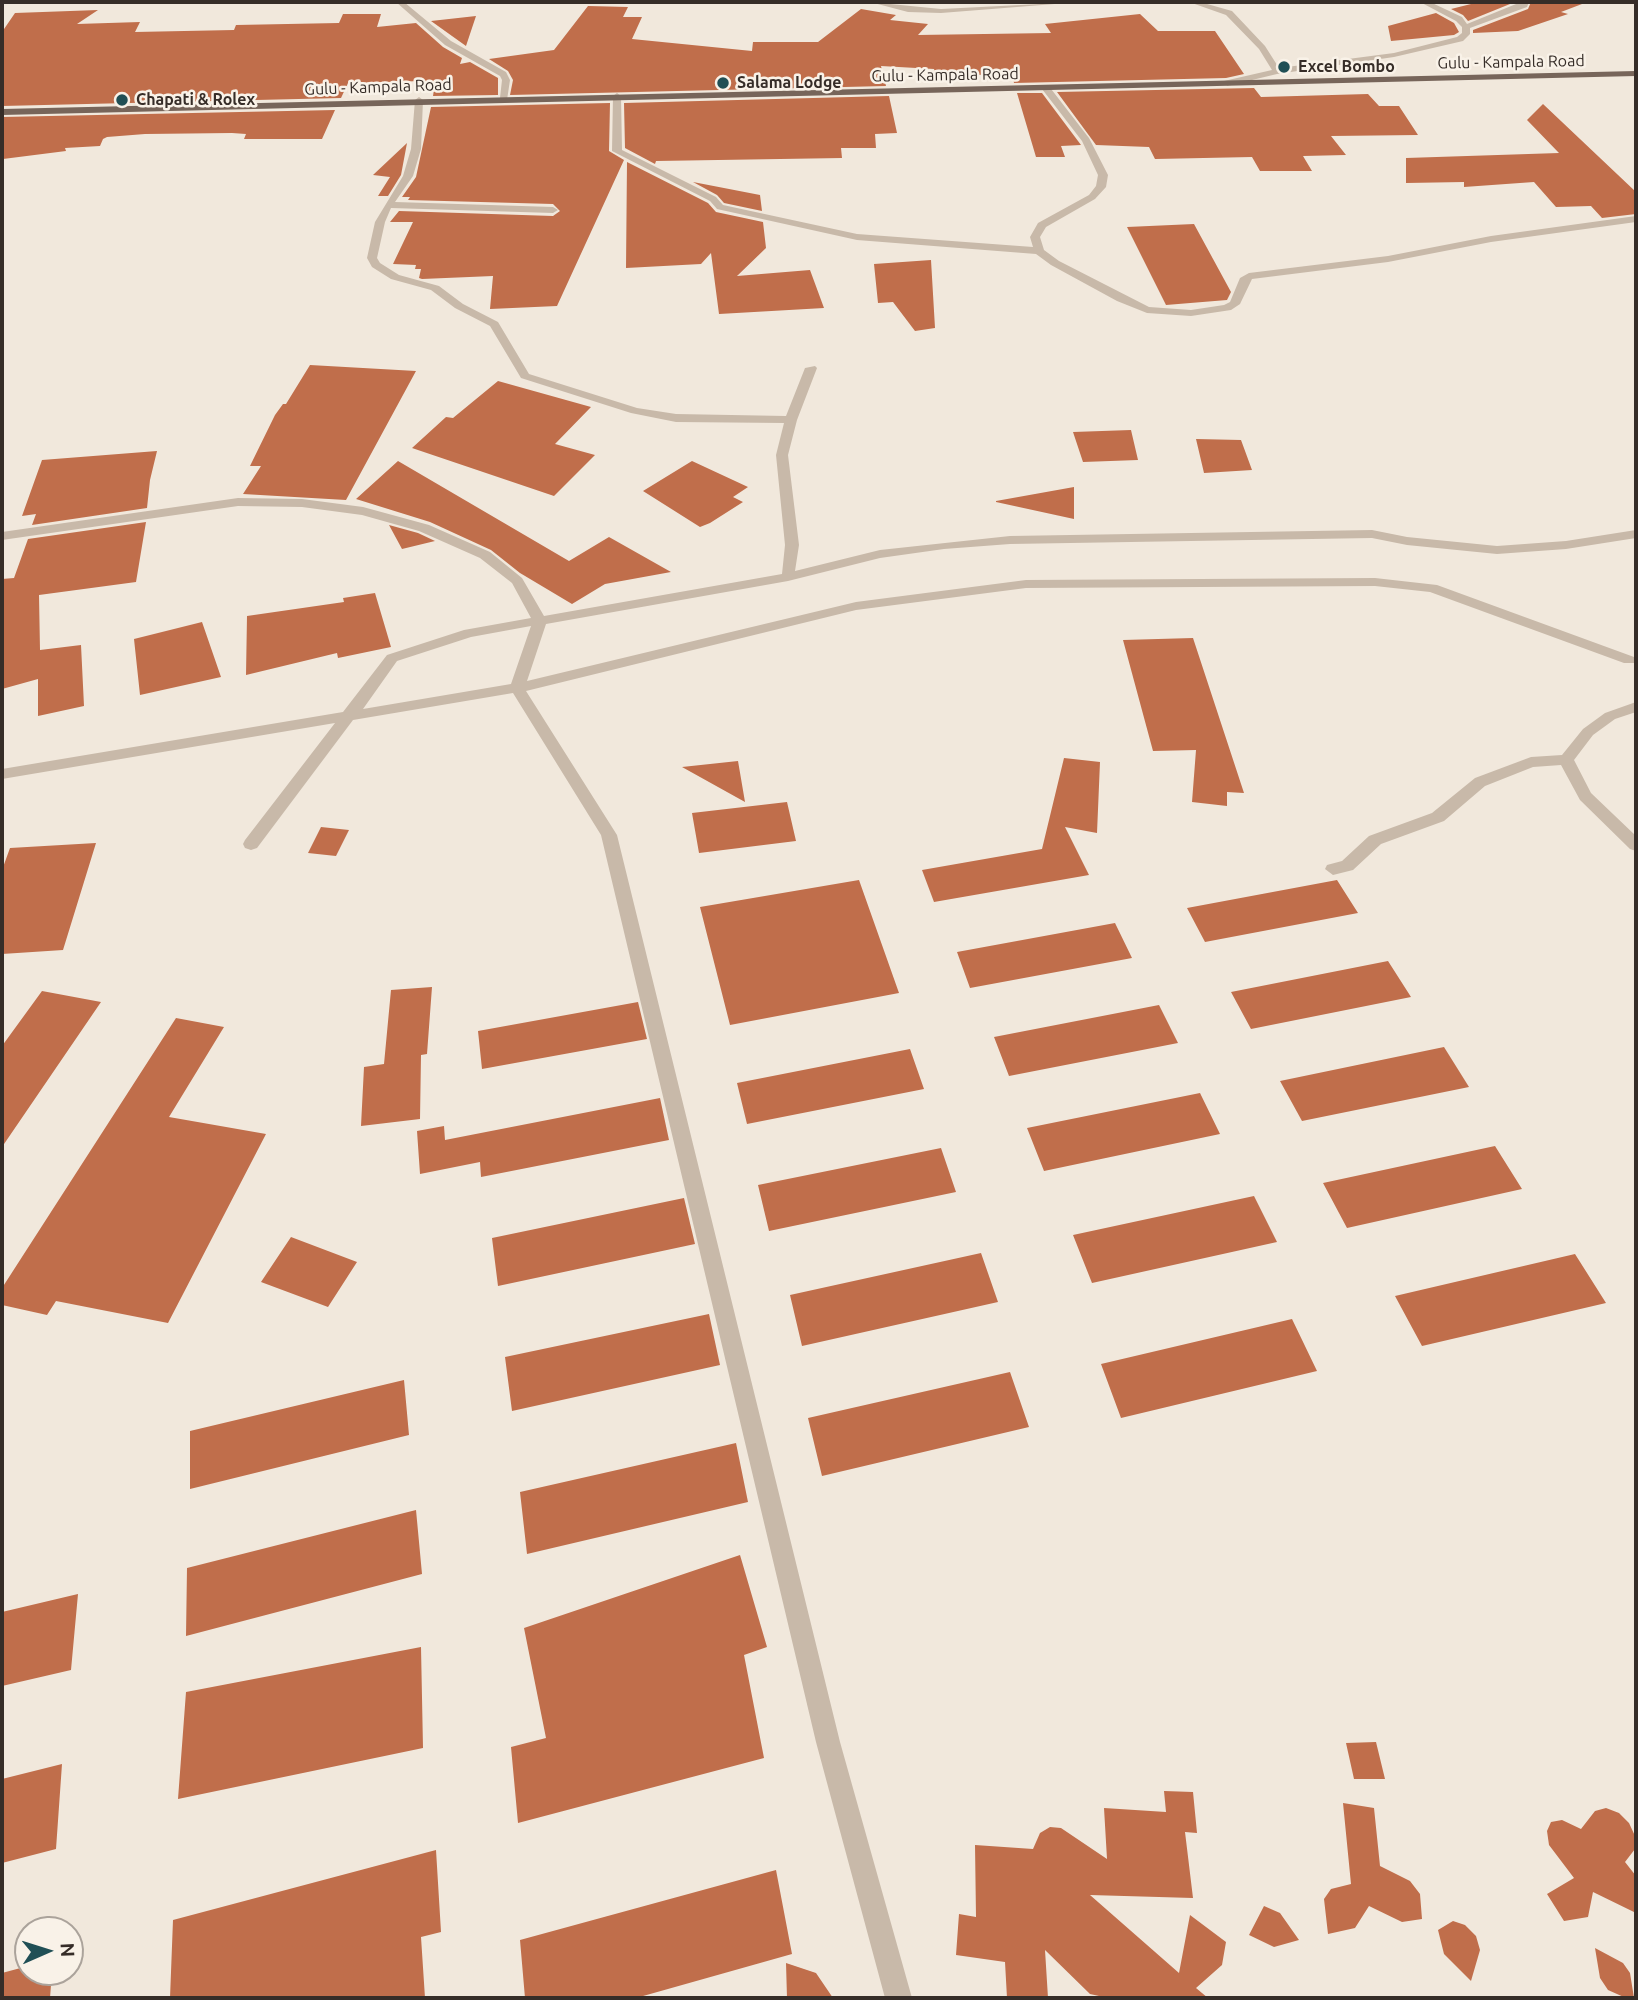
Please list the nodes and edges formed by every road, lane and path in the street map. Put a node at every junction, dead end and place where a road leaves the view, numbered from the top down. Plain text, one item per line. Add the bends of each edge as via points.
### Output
1 (400, 2) edge
2 (874, 2) edge
3 (1076, 2) edge
4 (1193, 2) edge
5 (1424, 2) edge
6 (1525, 2) edge
7 (1466, 27) junction
8 (1277, 71) junction
9 (1636, 72) edge
10 (1227, 83) junction
11 (1045, 87) junction
12 (617, 96) junction
13 (504, 98) junction
14 (419, 100) junction
15 (2, 112) edge
16 (388, 205) junction
17 (553, 210) dead end
18 (1636, 219) edge
19 (1039, 251) junction
20 (811, 368) dead end
21 (792, 420) junction
22 (1636, 534) edge
23 (2, 536) edge
24 (788, 576) junction
25 (540, 621) junction
26 (392, 658) junction
27 (1629, 660) dead end
28 (517, 688) junction
29 (1636, 707) edge
30 (350, 716) junction
31 (1566, 760) junction
32 (2, 774) edge
33 (251, 844) dead end
34 (1636, 845) edge
35 (1333, 869) dead end
36 (899, 1998) edge

1 - 13 street via 448,43 503,74
2 - 3 street via 941,11
4 - 8 street via 1228,12
5 - 7 street
6 - 7 street
7 - 8 street via 1460,39 1437,46
8 - 10 street
9 - 10 main road, Gulu - Kampala Road
10 - 11 main road, Gulu - Kampala Road
11 - 12 main road, Gulu - Kampala Road
11 - 19 street via 1086,140 1103,174 1101,187 1092,197 1042,225 1035,237
12 - 13 main road, Gulu - Kampala Road
12 - 19 street via 617,151 720,207 856,237
13 - 14 main road, Gulu - Kampala Road
14 - 15 main road, Gulu - Kampala Road
14 - 16 street via 416,149 408,176
16 - 17 street
16 - 21 street via 375,240 372,258 376,265 435,288 495,324 525,376 635,411 676,418
18 - 19 street via 1249,276 1235,304 1191,313 1147,310
20 - 21 street
21 - 24 street via 782,455 792,545
22 - 24 street via 1497,550 1372,534 1010,540 880,554
23 - 25 street via 237,502 363,510 424,528 485,555 517,581
24 - 25 street
25 - 26 street via 469,633
25 - 28 street
26 - 30 street
26 - 33 street
27 - 28 street via 1432,588 1375,582 1026,584 856,607
28 - 30 street
28 - 36 street via 609,835 828,1742
29 - 31 street via 1610,716 1588,732
30 - 32 street
31 - 34 street via 1585,796
31 - 35 street via 1531,762 1480,782 1438,817 1375,841 1347,866

